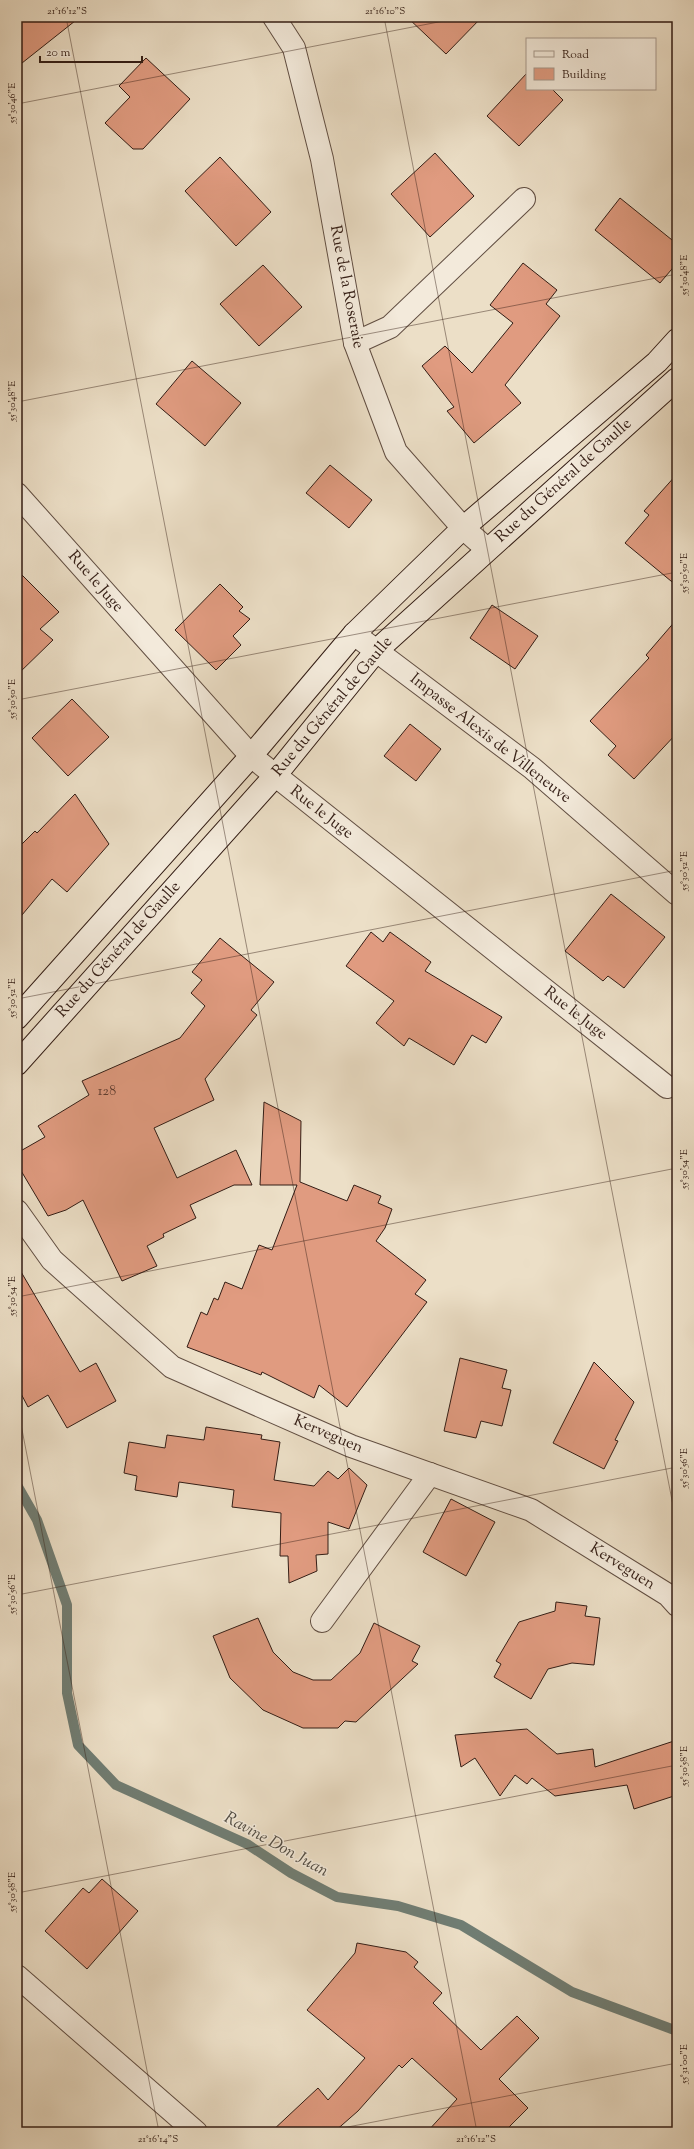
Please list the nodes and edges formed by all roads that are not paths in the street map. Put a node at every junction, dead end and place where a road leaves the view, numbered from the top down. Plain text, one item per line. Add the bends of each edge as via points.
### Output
1 (274, 17) edge
2 (524, 199) dead end
3 (677, 340) edge
4 (355, 343) junction
5 (657, 362) junction
6 (677, 381) edge
7 (17, 494) edge
8 (463, 528) junction
9 (487, 550) junction
10 (354, 634) junction
11 (376, 651) junction
12 (250, 756) junction
13 (274, 777) junction
14 (677, 894) edge
15 (17, 1018) edge
16 (17, 1064) edge
17 (667, 1087) dead end
18 (17, 1211) edge
19 (430, 1474) junction
20 (677, 1604) edge
21 (322, 1621) dead end
22 (17, 1976) edge
23 (196, 2132) edge

1 - 4 street, Rue de la Roseraie via 294,48 322,159
2 - 4 street via 390,327
3 - 5 street, Rue du Général de Gaulle
4 - 8 street, Rue de la Roseraie via 396,452
5 - 6 street
5 - 8 street, Rue du Général de Gaulle
6 - 9 street, Rue du Général de Gaulle
7 - 12 street, Rue le Juge
8 - 9 street, Rue de la Roseraie
8 - 10 street, Rue du Général de Gaulle
9 - 11 street, Rue du Général de Gaulle
10 - 11 street, Impasse Alexis de Villeneuve
10 - 12 street, Rue du Général de Gaulle
11 - 13 street, Rue du Général de Gaulle
11 - 14 street, Impasse Alexis de Villeneuve via 532,768
12 - 13 street, Rue le Juge
12 - 15 street, Rue du Général de Gaulle
13 - 16 street, Rue du Général de Gaulle
13 - 17 street, Rue le Juge
18 - 19 street, Kerveguen via 52,1260 172,1367 351,1446
19 - 20 street, Kerveguen via 530,1510 668,1595
19 - 21 street
22 - 23 street

